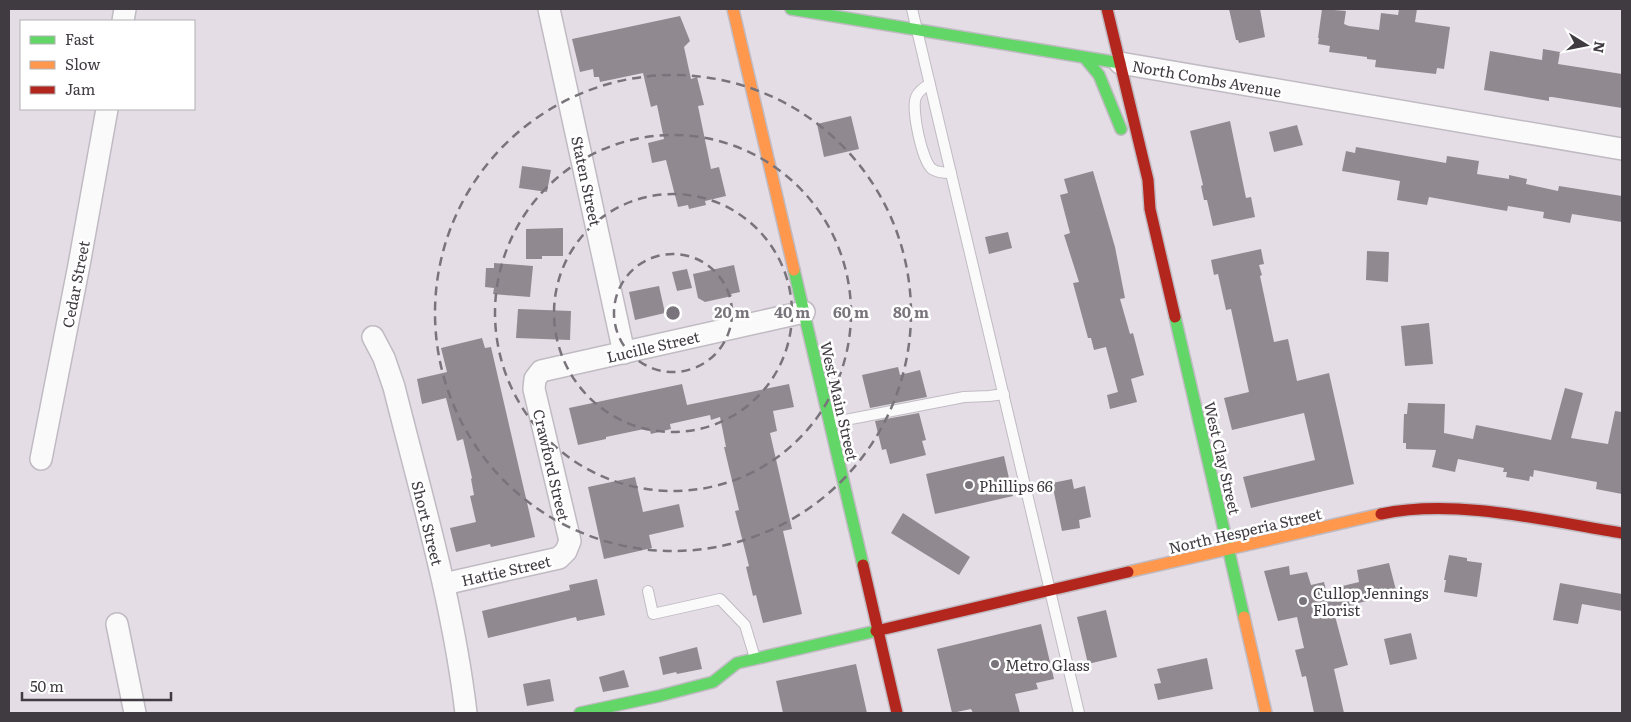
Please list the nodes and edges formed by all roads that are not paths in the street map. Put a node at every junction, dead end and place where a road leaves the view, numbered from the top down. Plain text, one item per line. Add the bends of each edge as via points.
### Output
1 (549, 9) edge
2 (733, 9) edge
3 (791, 9) edge
4 (912, 9) edge
5 (1107, 9) edge
6 (917, 30) junction
7 (1085, 58) junction
8 (1120, 63) junction
9 (930, 84) junction
10 (107, 110) edge
11 (1124, 137) dead end
12 (1622, 148) edge
13 (1132, 161) dead end
14 (952, 173) junction
15 (1150, 209) junction
16 (804, 312) junction
17 (373, 337) dead end
18 (624, 353) junction
19 (535, 378) joint
20 (1004, 394) junction
21 (830, 423) junction
22 (42, 459) dead end
23 (1622, 533) edge
24 (1229, 548) junction
25 (566, 551) joint
26 (444, 584) junction
27 (1051, 590) junction
28 (648, 591) dead end
29 (117, 624) dead end
30 (878, 630) junction
31 (756, 659) junction
32 (135, 713) edge
33 (466, 713) edge
34 (580, 713) edge
35 (897, 713) edge
36 (1079, 713) edge
37 (1266, 713) edge

1 - 18 street, Staten Street
2 - 16 main road, West Main Street
3 - 6 main road, North Combs Avenue
4 - 6 lane
5 - 8 main road, West Clay Street
6 - 7 main road, North Combs Avenue
6 - 9 lane
7 - 8 main road, North Combs Avenue
7 - 11 main road via 1099,75
8 - 12 street, North Combs Avenue
8 - 15 main road, West Clay Street via 1148,180
9 - 14 lane
9 - 14 lane via 920,89 915,98 914,110 923,151 932,168 940,173
10 - 22 street, Cedar Street
13 - 15 main road, West Clay Street via 1142,195
14 - 20 lane
15 - 24 main road, West Clay Street
16 - 18 street, Lucille Street
16 - 21 main road, West Main Street
17 - 26 street, Short Street via 394,387
18 - 19 street, Lucille Street via 541,371
19 - 25 street, Crawford Street via 534,389 570,541
20 - 21 lane via 964,397
20 - 27 lane
21 - 30 main road, West Main Street
23 - 24 main road, North Hesperia Street via 1492,512 1446,508 1400,510
24 - 27 main road, North Hesperia Street
24 - 37 main road, West Clay Street
25 - 26 street, Hattie Street via 559,558
26 - 33 street, Short Street
27 - 30 main road, North Hesperia Street
27 - 36 lane
28 - 31 lane via 653,614 720,599 746,625
29 - 32 street
30 - 31 main road, North Hesperia Street
30 - 35 main road, West Main Street
31 - 34 main road, North Hesperia Street via 729,666 713,682

